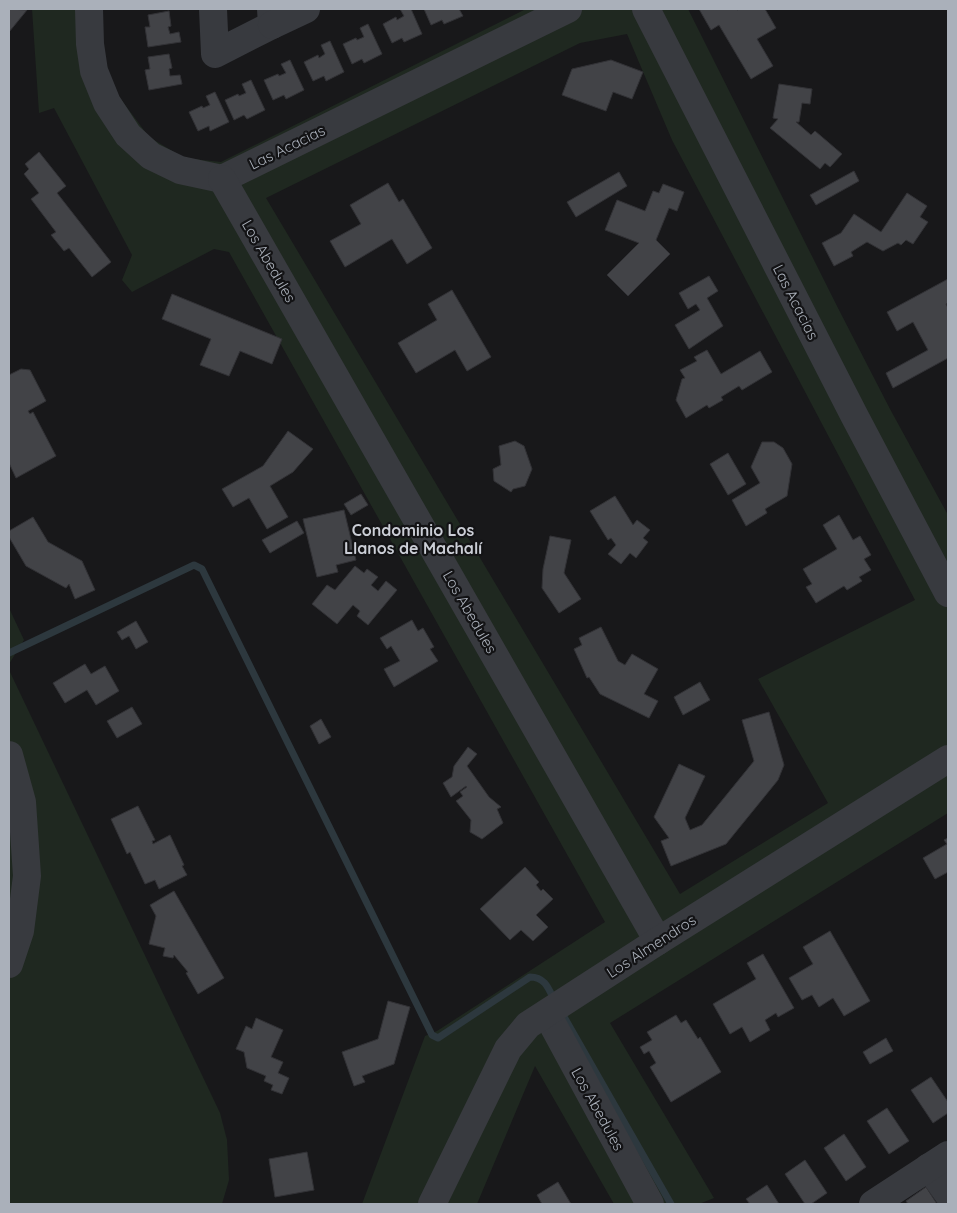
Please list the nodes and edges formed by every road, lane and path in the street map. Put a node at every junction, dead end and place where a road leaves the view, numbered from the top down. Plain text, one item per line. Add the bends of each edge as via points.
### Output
1 (88, 9) edge
2 (213, 9) edge
3 (306, 9) edge
4 (568, 9) edge
5 (646, 9) edge
6 (271, 17) edge
7 (222, 179) junction
8 (948, 593) edge
9 (9, 756) edge
10 (948, 759) edge
11 (658, 941) junction
12 (9, 964) edge
13 (547, 1014) junction
14 (939, 1161) edge
15 (948, 1194) edge
16 (432, 1204) edge
17 (650, 1204) edge
18 (873, 1204) edge

1 - 7 street via 94,71 107,103 128,135 151,156 180,170
2 - 6 street via 215,54
3 - 6 street
4 - 7 street, Las Acacias
5 - 8 street, Las Acacias
7 - 11 street, Los Abedules
9 - 12 street via 22,802 27,876 20,931
10 - 11 street, Los Almendros
11 - 13 street, Los Almendros
13 - 16 street, Los Almendros via 528,1026 508,1049
13 - 17 street, Los Abedules
14 - 15 street
14 - 18 street

